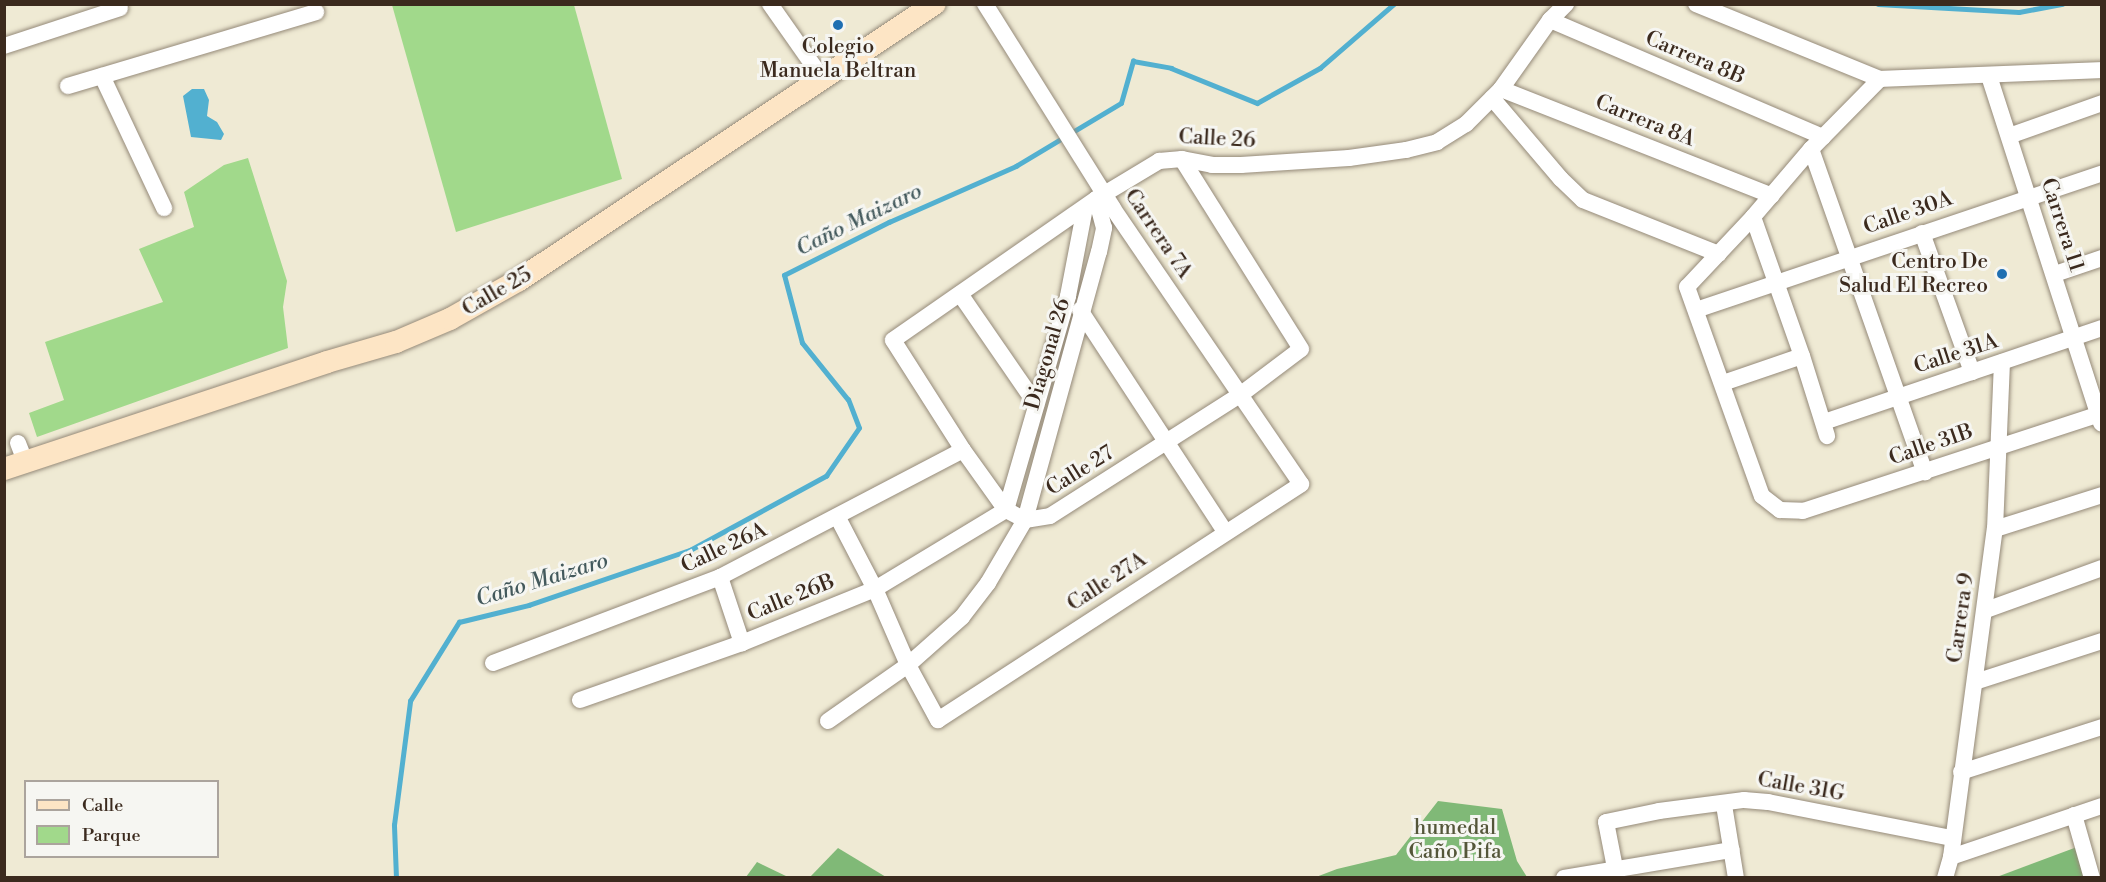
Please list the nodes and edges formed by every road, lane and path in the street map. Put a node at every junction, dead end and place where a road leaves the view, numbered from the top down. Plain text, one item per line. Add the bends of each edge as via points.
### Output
1 (770, 4) edge
2 (935, 4) edge
3 (985, 4) edge
4 (1566, 4) edge
5 (1696, 4) edge
6 (120, 8) dead end
7 (316, 12) dead end
8 (1550, 20) junction
9 (4, 46) edge
10 (2102, 70) edge
11 (102, 76) junction
12 (1989, 76) junction
13 (822, 78) junction
14 (1880, 79) junction
15 (68, 86) dead end
16 (1497, 93) junction
17 (2102, 103) edge
18 (2009, 136) junction
19 (1823, 137) junction
20 (1811, 149) junction
21 (1182, 159) junction
22 (2102, 173) edge
23 (1772, 196) junction
24 (2029, 196) junction
25 (1095, 200) junction
26 (164, 208) dead end
27 (1753, 217) junction
28 (1922, 233) junction
29 (1719, 254) junction
30 (1849, 257) junction
31 (2102, 258) edge
32 (2055, 274) junction
33 (1777, 282) junction
34 (960, 294) junction
35 (1068, 296) junction
36 (1696, 310) junction
37 (1083, 315) junction
38 (2102, 328) edge
39 (2075, 337) junction
40 (1802, 356) junction
41 (2002, 362) junction
42 (1972, 372) junction
43 (1723, 383) junction
44 (1240, 395) junction
45 (1898, 396) junction
46 (1036, 404) junction
47 (2100, 417) edge
48 (1166, 443) junction
49 (2001, 445) junction
50 (963, 450) junction
51 (16, 458) edge
52 (1925, 472) junction
53 (1300, 484) joint
54 (2102, 495) edge
55 (1006, 510) junction
56 (838, 518) junction
57 (1025, 520) junction
58 (1995, 528) junction
59 (1225, 532) junction
60 (2102, 568) edge
61 (720, 577) junction
62 (875, 589) junction
63 (1986, 610) junction
64 (2102, 641) edge
65 (742, 643) junction
66 (493, 663) dead end
67 (908, 665) junction
68 (1975, 682) junction
69 (580, 700) dead end
70 (828, 721) dead end
71 (2102, 727) edge
72 (1961, 772) junction
73 (1724, 805) junction
74 (2102, 806) edge
75 (2074, 815) junction
76 (1953, 838) junction
77 (1732, 850) junction
78 (1951, 857) junction
79 (1616, 872) edge
80 (1564, 878) edge
81 (1736, 878) edge
82 (1945, 878) edge
83 (2092, 878) edge

1 - 13 street
2 - 13 street, Calle 25
3 - 25 street, Carrera 7A via 1079,154
4 - 8 street, Calle 26
5 - 14 street
6 - 9 street
7 - 11 street
8 - 16 street, Calle 26
8 - 19 street, Carrera 8B
10 - 12 street
11 - 15 street
11 - 26 street
12 - 14 street
12 - 18 street, Carrera 11
13 - 51 street, Calle 25 via 519,280 450,319 396,342
14 - 19 street
16 - 21 street, Calle 26 via 1455,132 1437,142 1406,150 1241,165
16 - 23 street, Carrera 8A
16 - 29 street via 1561,179 1582,200
17 - 18 street
18 - 24 street, Carrera 11
19 - 20 street
20 - 23 street
20 - 30 street
21 - 25 street, Calle 26 via 1158,160
21 - 44 street, Calle 27 via 1301,349
22 - 24 street, Calle 30A
23 - 27 street
24 - 28 street, Calle 30A
24 - 32 street, Carrera 11
25 - 34 street, Calle 26
25 - 35 street, Diagonal 26
25 - 37 street, Diagonal 26 via 1104,228
25 - 44 street, Carrera 7A
27 - 29 street
27 - 33 street
28 - 30 street, Calle 30A
28 - 42 street
29 - 36 street via 1687,287
30 - 33 street, Calle 30A
30 - 45 street
31 - 32 street
32 - 39 street, Carrera 11
33 - 36 street, Calle 30A
33 - 40 street
34 - 46 street
34 - 50 street, Calle 26 via 893,340
35 - 37 street
35 - 46 street, Diagonal 26
36 - 43 street
37 - 48 street
37 - 57 street, Diagonal 26
38 - 39 street, Calle 31A
39 - 41 street, Calle 31A
39 - 47 street, Carrera 11
40 - 43 street
40 - 45 street, Calle 31A via 1825,429
41 - 42 street, Calle 31A
41 - 49 street, Carrera 9
42 - 45 street, Calle 31A
43 - 52 street, Calle 31B via 1759,491 1774,508 1803,511
44 - 48 street, Calle 27
44 - 53 street, Carrera 7A
45 - 52 street
46 - 55 street, Diagonal 26
47 - 49 street, Calle 31B
48 - 57 street, Calle 27 via 1050,516
48 - 59 street
49 - 52 street, Calle 31B
49 - 58 street, Carrera 9
50 - 55 street
50 - 56 street, Calle 26A
53 - 59 street, Calle 27A
54 - 58 street
55 - 57 street
55 - 62 street, Calle 26B
56 - 61 street, Calle 26A
56 - 62 street
57 - 67 street via 972,606
58 - 63 street, Carrera 9
59 - 67 street, Calle 27A via 938,720
60 - 63 street
61 - 65 street
61 - 66 street, Calle 26A
62 - 65 street, Calle 26B
62 - 67 street
63 - 68 street, Carrera 9
64 - 68 street
65 - 69 street, Calle 26B
67 - 70 street
68 - 72 street, Carrera 9
71 - 72 street
72 - 76 street, Carrera 9
73 - 76 street, Calle 31G via 1744,800 1768,802
73 - 77 street
73 - 79 street, Calle 31G via 1659,811 1606,822
74 - 75 street
75 - 78 street
75 - 83 street
76 - 78 street, Carrera 9
77 - 79 street
77 - 81 street
78 - 82 street, Carrera 9
79 - 80 street

